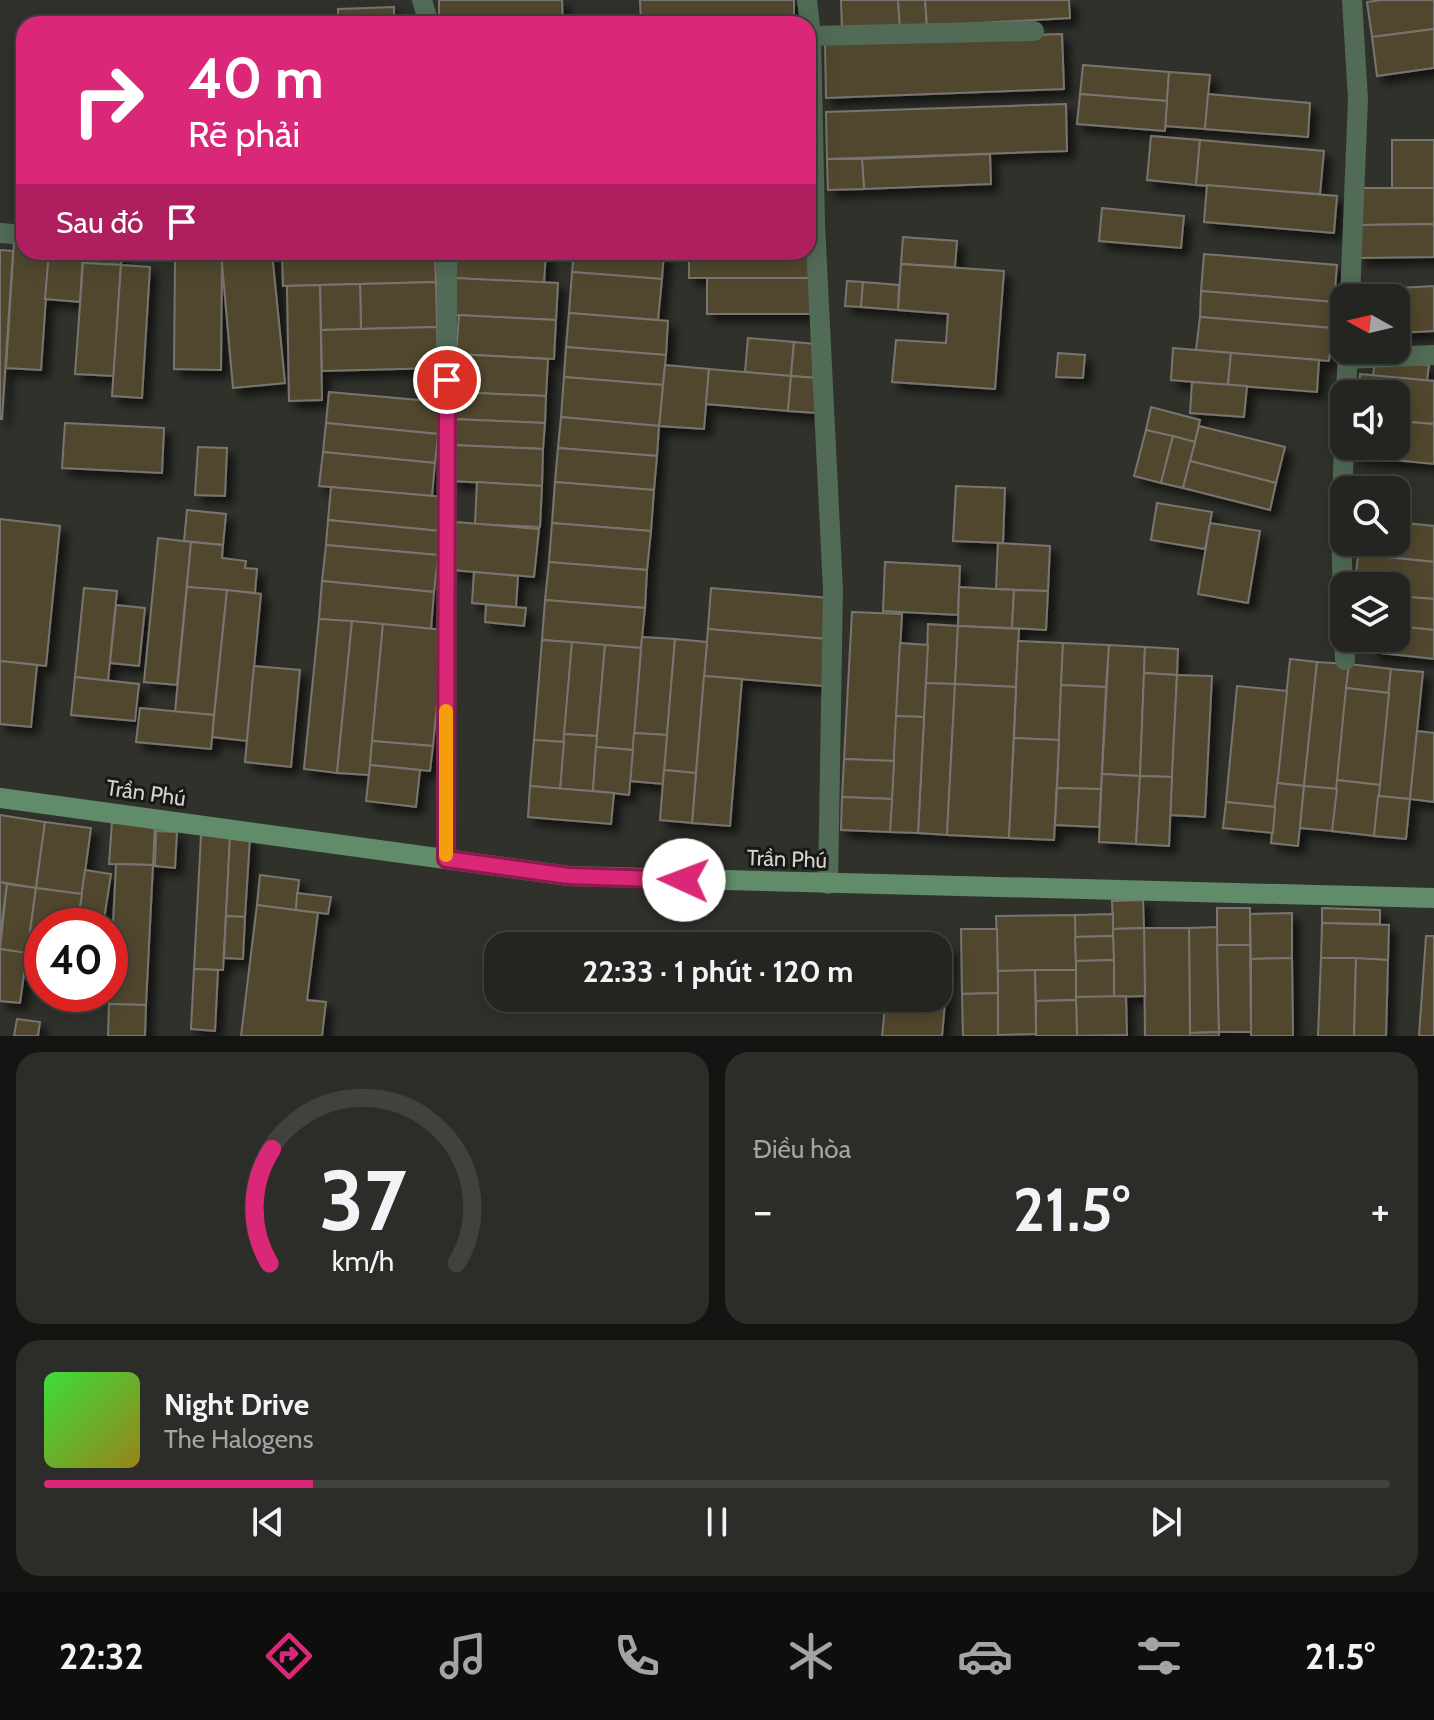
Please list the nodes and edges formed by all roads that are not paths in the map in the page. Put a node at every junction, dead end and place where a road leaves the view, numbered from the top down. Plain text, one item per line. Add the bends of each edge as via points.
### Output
1 (1352, 0) edge
2 (1034, 31) dead end
3 (816, 36) edge
4 (816, 244) edge
5 (447, 260) edge
6 (1351, 284) edge
7 (1410, 355) edge
8 (1434, 355) edge
9 (1343, 460) edge
10 (1345, 660) dead end
11 (0, 798) edge
12 (446, 859) junction
13 (828, 884) junction
14 (1434, 898) edge

1 - 6 street via 1358,99
2 - 3 street
4 - 13 street via 833,590
5 - 12 street
7 - 8 street
9 - 10 street
11 - 12 street, Trần Phú
12 - 13 street, Trần Phú via 569,876
13 - 14 street, Trần Phú

